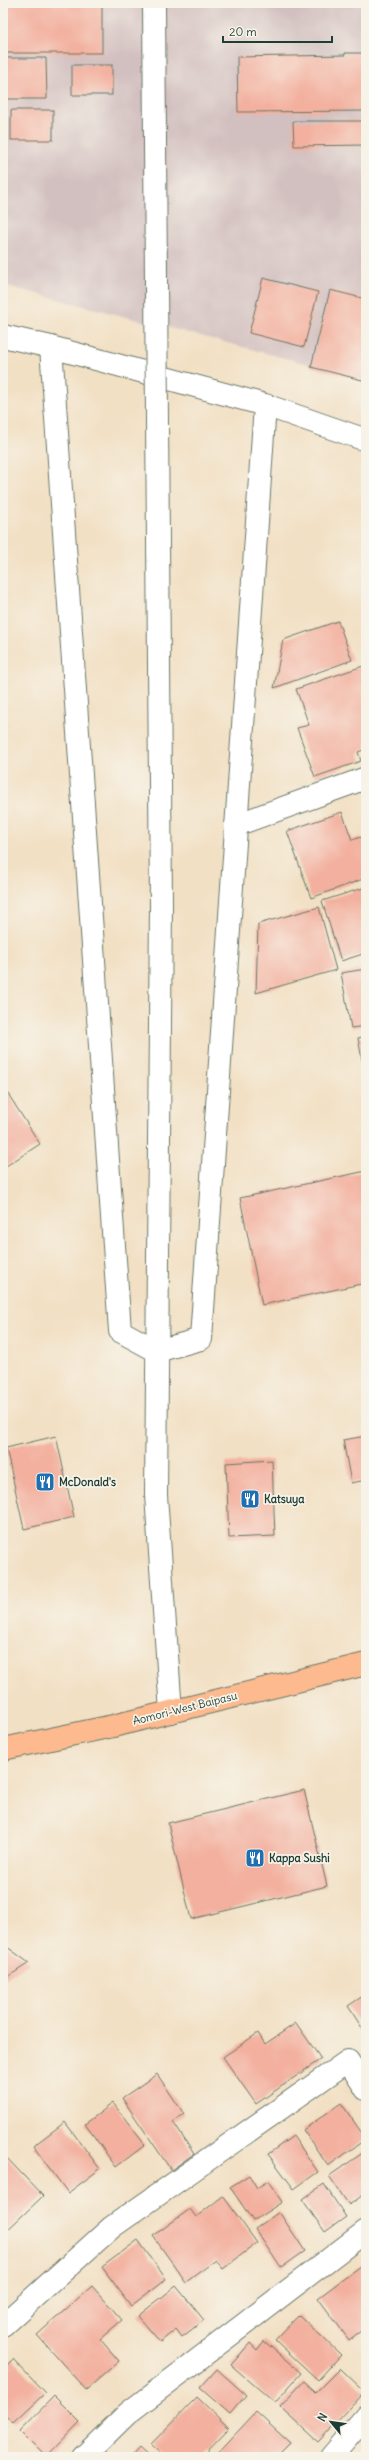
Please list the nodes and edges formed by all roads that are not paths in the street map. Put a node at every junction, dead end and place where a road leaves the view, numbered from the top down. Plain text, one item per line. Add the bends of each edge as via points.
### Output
1 (154, 3) edge
2 (3, 336) edge
3 (52, 347) junction
4 (265, 405) junction
5 (366, 440) edge
6 (366, 778) edge
7 (236, 825) junction
8 (157, 1351) junction
9 (366, 1664) edge
10 (171, 1712) junction
11 (3, 1749) edge
12 (366, 2088) edge
13 (366, 2231) edge
14 (3, 2325) edge
15 (366, 2416) edge
16 (83, 2457) edge
17 (331, 2457) edge

1 - 8 street, bridge via 161,905
2 - 3 street
3 - 4 street
3 - 8 street via 120,1331
4 - 5 street
4 - 7 street
6 - 7 street
7 - 8 street via 201,1340
8 - 10 street via 156,1495
9 - 10 highway, Aomori-West Baipasu
10 - 11 highway, Aomori-West Baipasu
12 - 14 street via 348,2061 112,2227
13 - 16 street via 128,2413
15 - 17 street

